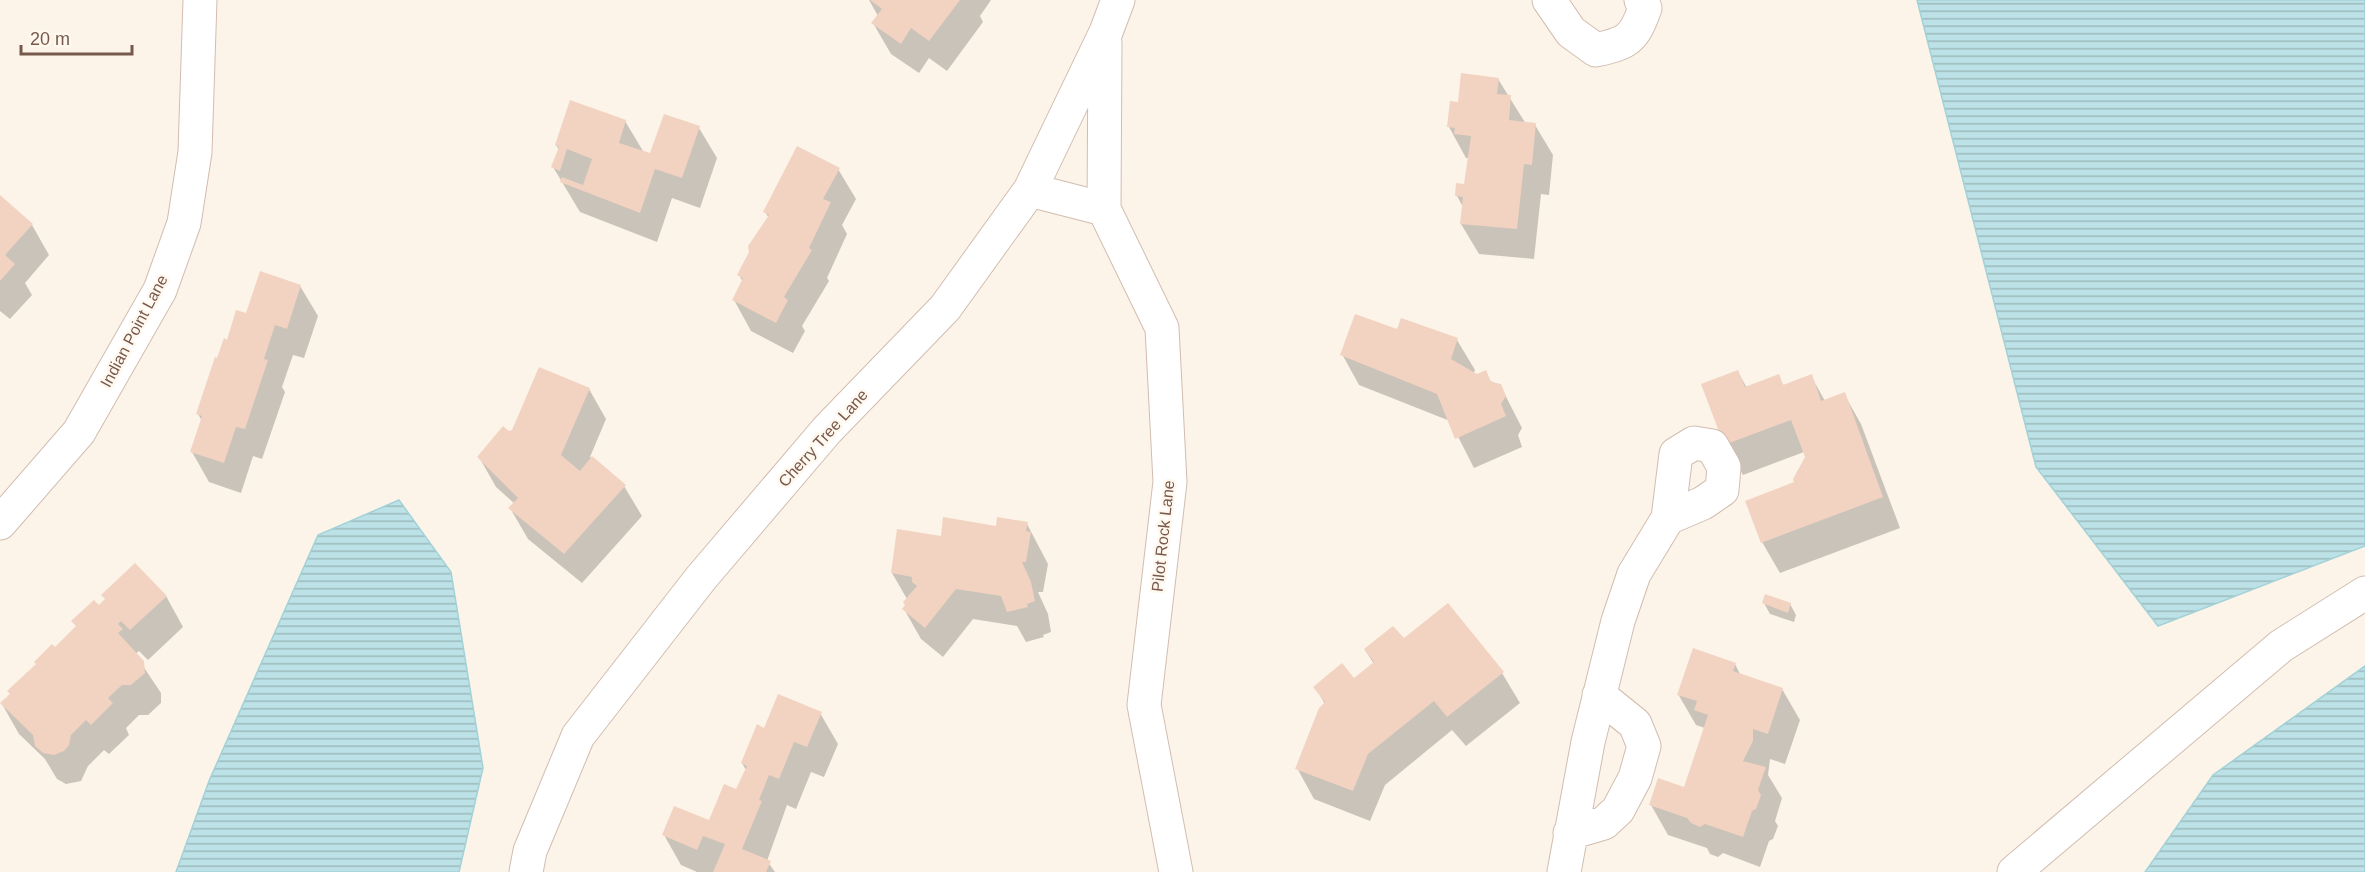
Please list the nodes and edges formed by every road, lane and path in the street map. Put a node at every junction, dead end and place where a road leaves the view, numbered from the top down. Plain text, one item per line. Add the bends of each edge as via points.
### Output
1 (200, 0) edge
2 (1118, 0) edge
3 (1549, 0) edge
4 (1641, 0) edge
5 (1106, 32) junction
6 (1030, 190) junction
7 (1104, 209) junction
8 (1668, 518) dead end
9 (0, 523) edge
10 (2365, 593) edge
11 (1599, 695) junction
12 (1570, 833) junction
13 (526, 872) edge
14 (1176, 872) edge
15 (1564, 872) edge
16 (2014, 872) edge

1 - 9 street, Indian Point Lane via 195,152 184,223 160,290 79,432
2 - 5 street, Cherry Tree Lane
3 - 4 street via 1571,32 1596,50 1618,45 1637,31 1645,8
5 - 6 street, Cherry Tree Lane
5 - 7 street, Pilot Rock Lane
6 - 7 street
6 - 13 street, Cherry Tree Lane via 945,308 820,438 701,578 578,736 530,851
7 - 14 street, Pilot Rock Lane via 1162,328 1170,482 1144,705
8 - 11 street via 1634,574
10 - 16 street via 2281,646
11 - 12 street
11 - 12 street via 1635,724 1644,746 1635,778 1618,810 1604,823
12 - 15 street

